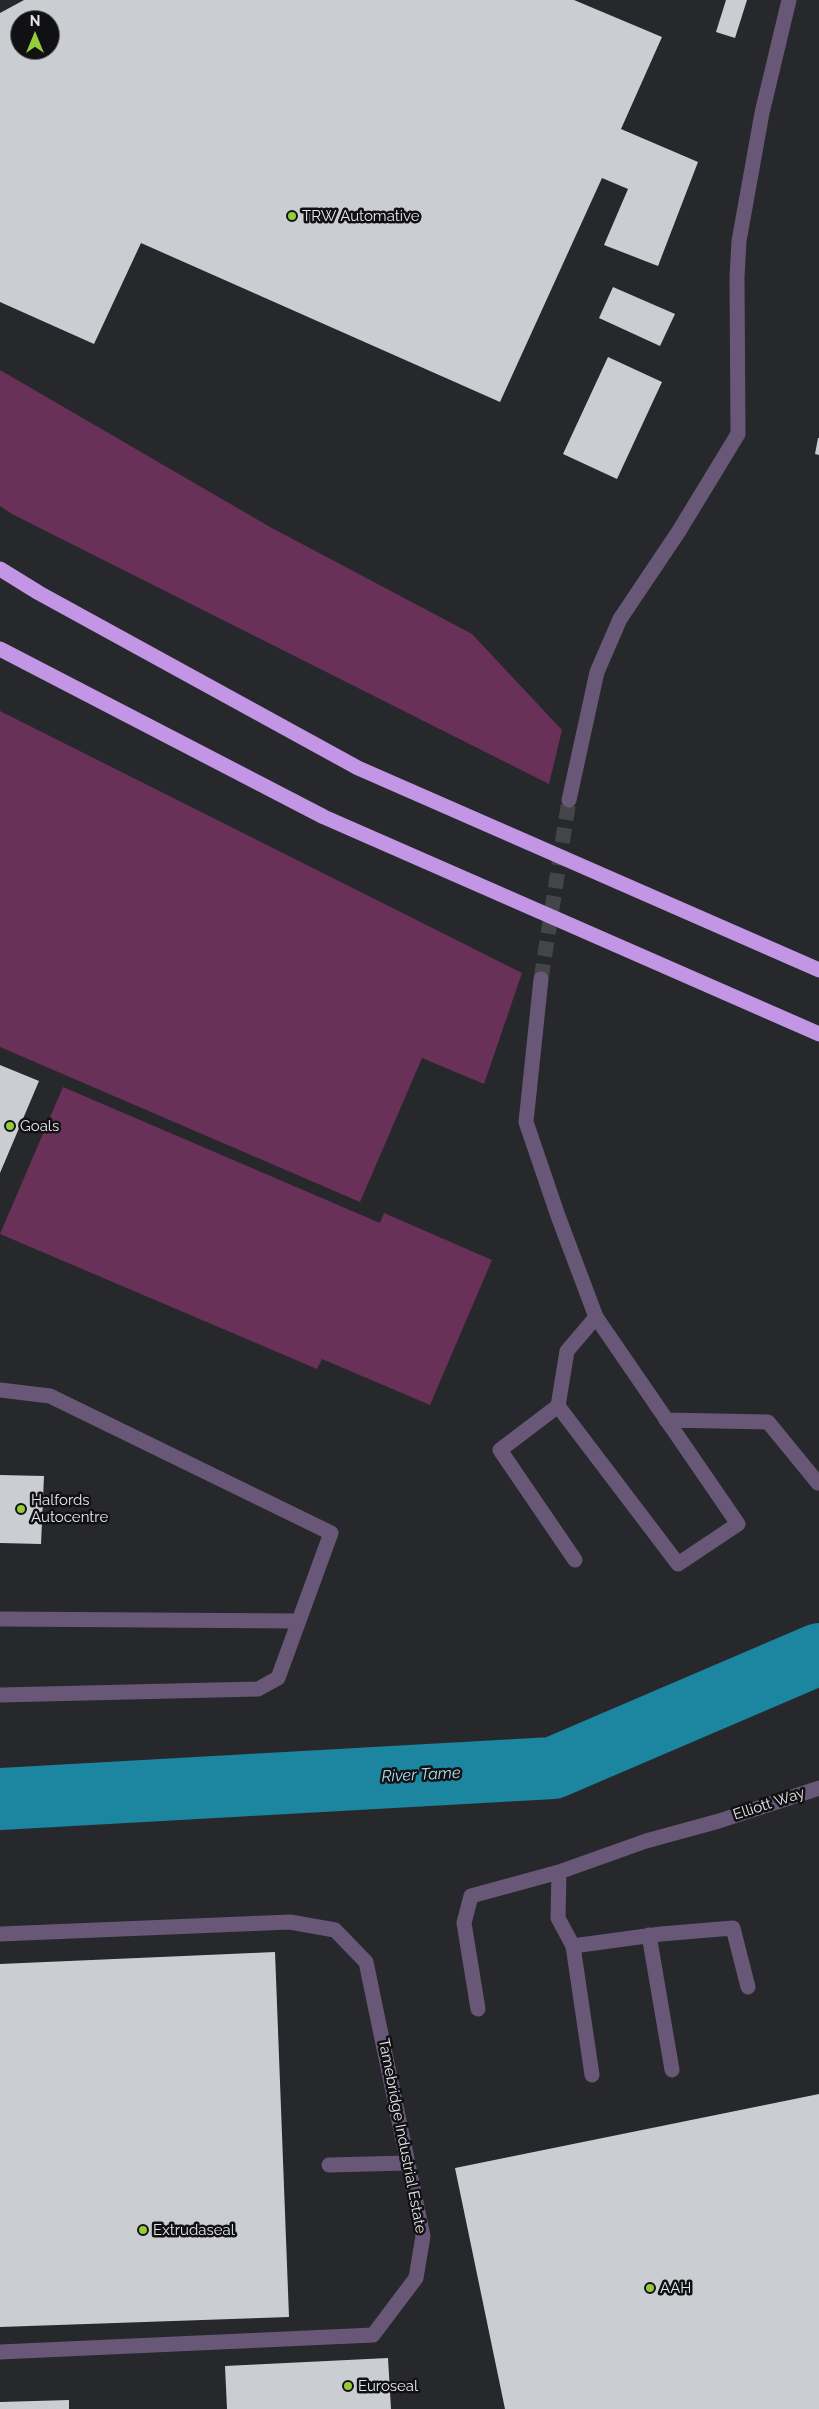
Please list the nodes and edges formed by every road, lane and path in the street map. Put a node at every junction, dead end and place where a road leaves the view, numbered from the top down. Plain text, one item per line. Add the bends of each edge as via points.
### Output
1 (789, 0) edge
2 (0, 568) edge
3 (0, 649) edge
4 (569, 800) tunnel mouth
5 (819, 970) edge
6 (541, 979) tunnel mouth
7 (819, 1034) edge
8 (596, 1317) junction
9 (0, 1390) edge
10 (558, 1406) junction
11 (666, 1420) junction
12 (818, 1483) edge
13 (575, 1560) dead end
14 (0, 1619) edge
15 (299, 1621) junction
16 (0, 1694) edge
17 (819, 1788) edge
18 (559, 1872) junction
19 (0, 1934) edge
20 (649, 1935) junction
21 (573, 1946) junction
22 (748, 1987) dead end
23 (478, 2010) dead end
24 (672, 2070) dead end
25 (592, 2076) dead end
26 (408, 2163) junction
27 (329, 2165) dead end
28 (0, 2352) edge

1 - 4 street via 762,113 739,240 738,434 620,619 596,672
2 - 5 highway via 39,593 358,768
3 - 7 highway via 324,817
6 - 8 street via 526,1122
8 - 10 street via 567,1351
8 - 11 street
9 - 15 street via 50,1396 331,1533
10 - 11 street via 678,1564 738,1524
10 - 13 street via 500,1450
11 - 12 street via 768,1422
14 - 15 street
15 - 16 street via 278,1678 258,1689
17 - 18 street, Elliott Way via 646,1841
18 - 21 street via 558,1918
18 - 23 street, Elliott Way via 471,1896 464,1923
19 - 26 street, Tamebridge Industrial Estate via 290,1922 335,1930 366,1962
20 - 21 street
20 - 22 street via 733,1928
20 - 24 street
21 - 25 street
26 - 27 street
26 - 28 street, Tamebridge Industrial Estate via 423,2236 416,2278 373,2335

